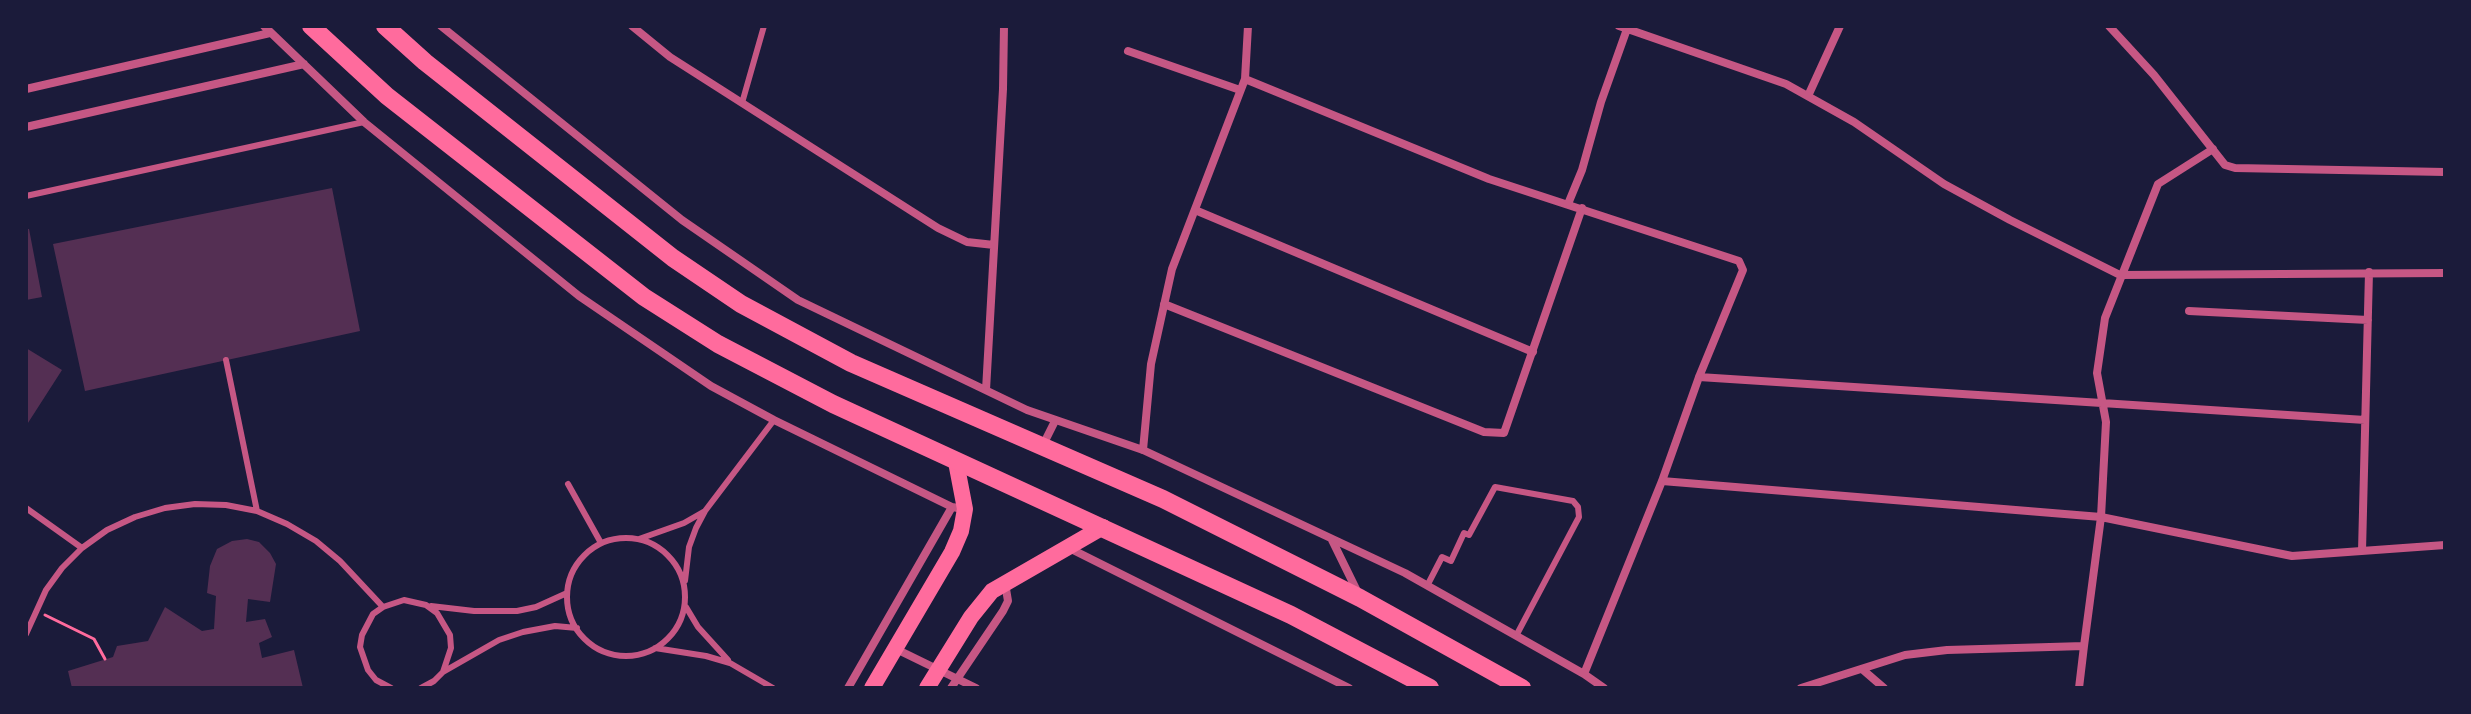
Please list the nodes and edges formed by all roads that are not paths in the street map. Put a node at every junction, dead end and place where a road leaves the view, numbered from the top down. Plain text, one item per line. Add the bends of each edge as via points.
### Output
1 (311, 26) edge
2 (385, 26) edge
3 (441, 26) edge
4 (632, 26) edge
5 (764, 26) edge
6 (1004, 26) edge
7 (1248, 26) edge
8 (1840, 26) edge
9 (2109, 26) edge
10 (1623, 28) edge
11 (267, 30) edge
12 (1128, 51) dead end
13 (304, 64) junction
14 (1245, 79) junction
15 (26, 89) edge
16 (1240, 90) junction
17 (1808, 96) junction
18 (742, 103) junction
19 (364, 122) junction
20 (26, 127) edge
21 (2213, 149) junction
22 (2445, 172) edge
23 (26, 196) edge
24 (1568, 204) junction
25 (1582, 208) junction
26 (1195, 210) junction
27 (994, 245) junction
28 (2369, 272) junction
29 (2445, 273) edge
30 (2120, 275) junction
31 (1164, 304) junction
32 (2189, 311) dead end
33 (2368, 320) junction
34 (1533, 352) junction
35 (226, 360) dead end
36 (1699, 377) junction
37 (986, 390) junction
38 (2103, 405) junction
39 (774, 420) junction
40 (2365, 420) junction
41 (1055, 421) junction
42 (1043, 445) junction
43 (1143, 450) junction
44 (956, 462) junction
45 (1662, 481) junction
46 (568, 484) dead end
47 (26, 508) edge
48 (958, 508) junction
49 (257, 511) junction
50 (705, 511) junction
51 (2101, 517) junction
52 (1103, 527) junction
53 (638, 539) junction
54 (1332, 540) junction
55 (601, 543) junction
56 (2445, 545) edge
57 (1067, 547) junction
58 (82, 548) junction
59 (2362, 551) junction
60 (1005, 582) junction
61 (684, 585) junction
62 (1427, 586) junction
63 (567, 593) junction
64 (1360, 598) junction
65 (426, 605) junction
66 (685, 606) junction
67 (383, 607) junction
68 (577, 628) junction
69 (26, 634) edge
70 (1516, 636) junction
71 (2084, 646) junction
72 (655, 648) junction
73 (895, 648) junction
74 (730, 663) junction
75 (1862, 669) junction
76 (938, 670) junction
77 (443, 672) junction
78 (1584, 674) junction
79 (957, 679) junction
80 (391, 688) edge
81 (421, 688) edge
82 (773, 688) edge
83 (848, 688) edge
84 (872, 688) edge
85 (927, 688) edge
86 (951, 688) edge
87 (976, 688) edge
88 (1349, 688) edge
89 (1430, 688) edge
90 (1522, 688) edge
91 (1604, 688) edge
92 (1801, 688) edge
93 (1884, 688) edge
94 (2079, 688) edge

1 - 44 main road via 387,96 644,297 718,344
2 - 42 main road via 673,258 741,304 851,363
3 - 37 street via 682,220 798,300
4 - 18 street
5 - 18 lane
6 - 27 street
7 - 14 street
8 - 17 street
9 - 21 street
10 - 17 street
10 - 24 street
11 - 13 street
11 - 15 street
12 - 16 street
13 - 19 street
13 - 20 street
14 - 16 street
14 - 24 street via 1489,179
16 - 26 street
17 - 30 street via 1944,184
18 - 27 street via 938,228 967,242
19 - 23 lane
19 - 39 street via 579,296 711,386
21 - 22 street via 2225,165 2235,168
21 - 30 street via 2158,184
24 - 25 street
25 - 34 street
25 - 36 street via 1743,265
26 - 31 street
26 - 34 street
27 - 37 street
28 - 29 street
28 - 30 street
28 - 33 street
30 - 38 street via 2105,318 2097,373
31 - 34 street via 1498,434 1504,433 1510,419
31 - 43 street via 1151,364
32 - 33 street
33 - 40 street
35 - 49 lane
36 - 38 street
36 - 45 street
37 - 41 street
38 - 40 street
38 - 51 street
39 - 48 street
39 - 50 lane
40 - 59 street
41 - 42 street
41 - 43 street
42 - 64 main road
43 - 54 street
44 - 48 main road
44 - 52 main road
45 - 51 street
45 - 78 street
46 - 55 lane
47 - 58 lane
48 - 73 main road via 961,531 952,552
48 - 83 street
49 - 58 lane via 226,505 165,508 107,530
49 - 67 lane via 316,541
50 - 53 lane
50 - 61 lane via 689,547
51 - 59 street via 2292,556
51 - 71 street
52 - 57 main road
52 - 89 main road via 1291,615
53 - 55 lane
53 - 61 lane via 670,558
54 - 62 street
54 - 64 street
55 - 63 lane via 581,558
56 - 59 street
57 - 60 main road
57 - 88 street
58 - 69 lane via 62,568
60 - 76 main road via 983,599
60 - 79 street via 1008,601
61 - 66 lane
62 - 70 street
62 - 70 lane via 1442,557 1451,561 1464,533 1469,535 1495,487 1573,501 1579,517
63 - 65 lane via 517,611
63 - 68 lane
64 - 90 main road
65 - 67 lane via 404,600
65 - 77 lane via 450,635
66 - 72 lane via 671,634
66 - 74 lane
67 - 80 lane via 366,624 360,647 368,670
68 - 72 lane via 592,644 611,653 633,655
68 - 77 lane via 523,632
70 - 78 street
71 - 75 street via 1947,650 1905,655
71 - 94 street
72 - 74 lane
73 - 76 street
73 - 84 main road
74 - 82 lane
75 - 92 street
75 - 93 street
76 - 79 street
76 - 85 main road
77 - 81 lane
78 - 91 street
79 - 86 street
79 - 87 street

